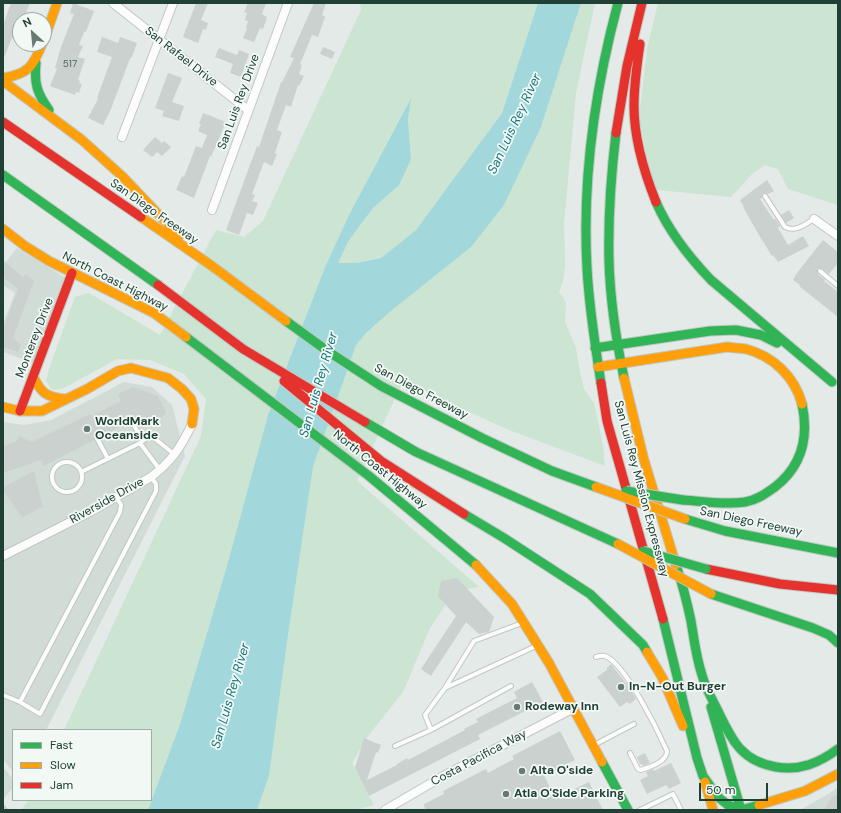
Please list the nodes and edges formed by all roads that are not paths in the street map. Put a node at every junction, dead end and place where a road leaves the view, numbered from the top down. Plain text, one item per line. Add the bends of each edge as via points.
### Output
1 (57, 3) edge
2 (113, 3) edge
3 (173, 3) edge
4 (288, 3) edge
5 (618, 3) edge
6 (642, 3) edge
7 (647, 3) edge
8 (52, 17) edge
9 (159, 39) junction
10 (39, 52) edge
11 (36, 63) junction
12 (3, 78) edge
13 (3, 81) edge
14 (248, 110) junction
15 (55, 119) junction
16 (3, 122) edge
17 (122, 137) dead end
18 (3, 175) edge
19 (765, 196) dead end
20 (212, 210) dead end
21 (814, 219) joint
22 (3, 229) edge
23 (838, 236) edge
24 (200, 258) junction
25 (820, 271) dead end
26 (72, 273) junction
27 (838, 278) edge
28 (836, 284) edge
29 (617, 344) junction
30 (243, 348) junction
31 (595, 348) junction
32 (620, 363) junction
33 (598, 367) junction
34 (33, 376) junction
35 (835, 385) edge
36 (67, 399) junction
37 (3, 407) edge
38 (20, 411) junction
39 (132, 420) dead end
40 (192, 424) joint
41 (97, 438) dead end
42 (142, 442) junction
43 (175, 455) junction
44 (108, 459) junction
45 (161, 470) junction
46 (81, 472) junction
47 (151, 477) junction
48 (596, 487) junction
49 (117, 498) junction
50 (618, 544) junction
51 (838, 553) edge
52 (3, 556) edge
53 (838, 590) edge
54 (524, 622) junction
55 (838, 644) edge
56 (538, 645) junction
57 (596, 657) dead end
58 (701, 674) junction
59 (511, 686) dead end
60 (445, 688) junction
61 (3, 695) edge
62 (20, 702) junction
63 (574, 708) junction
64 (634, 724) dead end
65 (430, 730) junction
66 (593, 745) junction
67 (395, 746) dead end
68 (838, 749) edge
69 (630, 752) dead end
70 (697, 758) junction
71 (838, 774) edge
72 (703, 776) junction
73 (385, 810) edge
74 (628, 810) edge
75 (640, 810) edge
76 (681, 810) edge
77 (713, 810) edge
78 (741, 810) edge

1 - 8 main road
2 - 9 street, San Rafael Drive
3 - 9 street
4 - 14 street, San Luis Rey Drive
5 - 31 main road, San Luis Rey Mission Expressway via 608,41 590,159 587,208 588,267
6 - 29 main road, San Luis Rey Mission Expressway via 618,112 609,198 609,260
7 - 35 main road via 635,83 634,113 641,159 663,217 692,260 711,280
9 - 14 street, San Rafael Drive
9 - 17 street
10 - 11 main road
11 - 12 main road via 29,71
11 - 15 main road via 35,85 39,96
13 - 15 main road
14 - 20 street, San Luis Rey Drive
15 - 24 main road via 123,177
16 - 24 main road, San Diego Freeway
18 - 30 main road
19 - 21 lane via 785,227 790,230
21 - 23 street
22 - 26 main road, North Coast Highway via 25,246
24 - 48 main road, San Diego Freeway via 326,350 381,386 552,471
25 - 28 lane
26 - 34 main road, Monterey Drive
26 - 54 main road, North Coast Highway via 154,313 369,476 481,569 512,604
27 - 28 lane
29 - 31 main road
29 - 32 main road, San Luis Rey Mission Expressway
29 - 35 main road via 710,331 742,331 760,335 784,346
30 - 50 main road via 416,452
30 - 70 main road via 381,461 590,594 642,645 662,677
31 - 33 main road, San Luis Rey Mission Expressway
32 - 33 main road
32 - 48 main road, bridge via 727,347 748,350 763,356 779,366 794,385 803,406 804,438 801,453 786,478 754,500 737,503 683,500
32 - 58 main road, San Luis Rey Mission Expressway via 643,459 687,603
33 - 70 main road, San Luis Rey Mission Expressway via 607,421 658,598
34 - 36 main road via 39,390 46,395
34 - 38 main road, Monterey Drive
36 - 38 main road via 42,410
36 - 40 main road via 118,371 131,368 168,378 182,389 191,399 194,409
37 - 38 main road
39 - 42 lane
40 - 43 street, Riverside Drive
41 - 44 lane
42 - 43 lane via 148,437 154,438
42 - 44 lane
42 - 45 lane
43 - 45 street, Riverside Drive
44 - 46 lane
45 - 47 street, Riverside Drive
46 - 46 lane via 75,464 66,462 54,471 53,480 61,490 74,490 82,480
47 - 49 street, Riverside Drive
47 - 62 lane via 156,484 156,491 40,714
48 - 51 main road, San Diego Freeway, bridge via 725,531
49 - 52 street, Riverside Drive
49 - 62 lane via 121,505 120,512
50 - 53 main road, bridge via 706,569 780,584
50 - 55 main road, bridge via 711,594 813,628
54 - 56 main road, North Coast Highway
54 - 60 lane via 474,641
56 - 60 lane
56 - 63 main road, North Coast Highway
57 - 69 lane via 601,655 611,659 621,671 649,713 667,756 641,770 638,769
58 - 68 main road via 733,741 757,762 779,768 800,768
58 - 78 main road, San Luis Rey Mission Expressway
59 - 65 lane
60 - 65 lane via 425,715
61 - 62 lane
63 - 66 main road, North Coast Highway
63 - 73 street, Costa Pacifica Way via 445,775
64 - 66 lane
65 - 67 lane
66 - 74 main road, North Coast Highway
70 - 72 main road, San Luis Rey Mission Expressway
71 - 78 main road via 805,790
72 - 77 main road, San Luis Rey Mission Expressway
72 - 78 main road via 718,797 728,805
75 - 76 lane via 673,794

